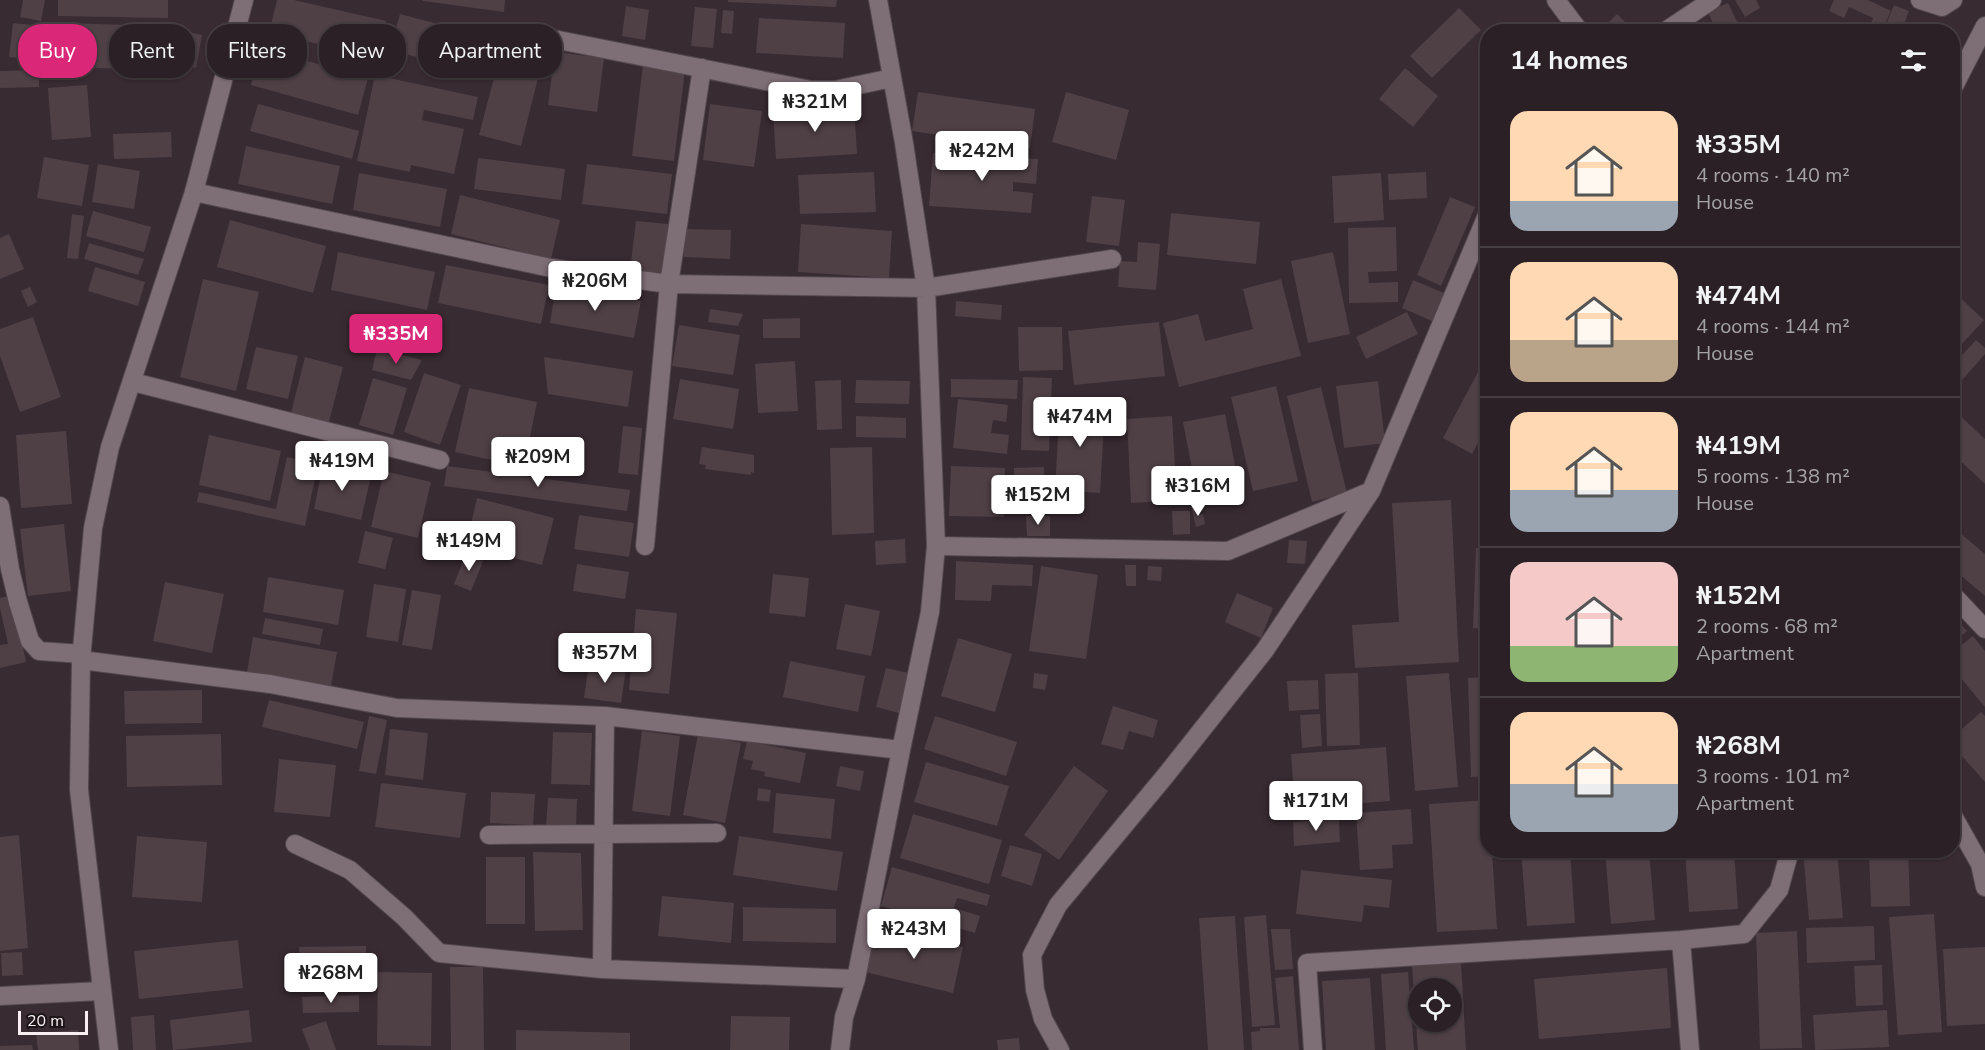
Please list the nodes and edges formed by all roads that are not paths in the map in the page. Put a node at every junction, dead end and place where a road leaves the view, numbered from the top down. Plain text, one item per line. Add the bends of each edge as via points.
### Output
1 (244, 0) edge
2 (878, 0) edge
3 (1556, 0) edge
4 (1712, 0) edge
5 (1920, 0) edge
6 (1953, 0) edge
7 (1574, 24) edge
8 (1676, 24) edge
9 (1985, 26) edge
10 (562, 40) edge
11 (702, 68) junction
12 (1960, 74) edge
13 (892, 78) junction
14 (194, 192) junction
15 (1480, 232) edge
16 (1112, 259) dead end
17 (669, 284) junction
18 (926, 288) junction
19 (133, 382) junction
20 (440, 460) dead end
21 (1371, 491) junction
22 (0, 506) edge
23 (645, 546) dead end
24 (936, 546) junction
25 (1960, 602) edge
26 (1985, 629) edge
27 (81, 657) junction
28 (605, 716) junction
29 (901, 750) junction
30 (1960, 828) edge
31 (717, 833) dead end
32 (604, 834) junction
33 (489, 835) dead end
34 (295, 844) dead end
35 (1788, 858) edge
36 (1985, 888) edge
37 (1681, 940) junction
38 (602, 969) junction
39 (856, 979) junction
40 (101, 991) junction
41 (0, 996) edge
42 (109, 1050) edge
43 (840, 1050) edge
44 (1060, 1050) edge
45 (1313, 1050) edge
46 (1690, 1050) edge

1 - 14 street
2 - 13 street
3 - 7 street
4 - 8 street
5 - 6 street via 1942,7
9 - 12 street
10 - 11 street
11 - 13 street via 823,91
11 - 17 street
13 - 18 street
14 - 17 street via 551,268
14 - 19 street
15 - 21 street
16 - 18 street
17 - 18 street
17 - 23 street
18 - 24 street
19 - 20 street
19 - 27 street via 110,447 93,528
21 - 24 street via 1228,551
21 - 44 street via 1265,650 1058,904 1032,955 1043,1019
22 - 27 street via 10,569 30,641 39,651
24 - 29 street via 930,612
25 - 26 street
27 - 28 street via 270,684 397,708
27 - 40 street via 79,790
28 - 29 street
28 - 32 street
29 - 39 street
30 - 36 street via 1980,864
31 - 32 street
32 - 33 street
32 - 38 street
34 - 38 street via 350,870 439,953
35 - 37 street via 1779,890 1744,934
37 - 45 street via 1307,963
37 - 46 street
38 - 39 street
39 - 43 street via 843,1017
40 - 41 street
40 - 42 street

